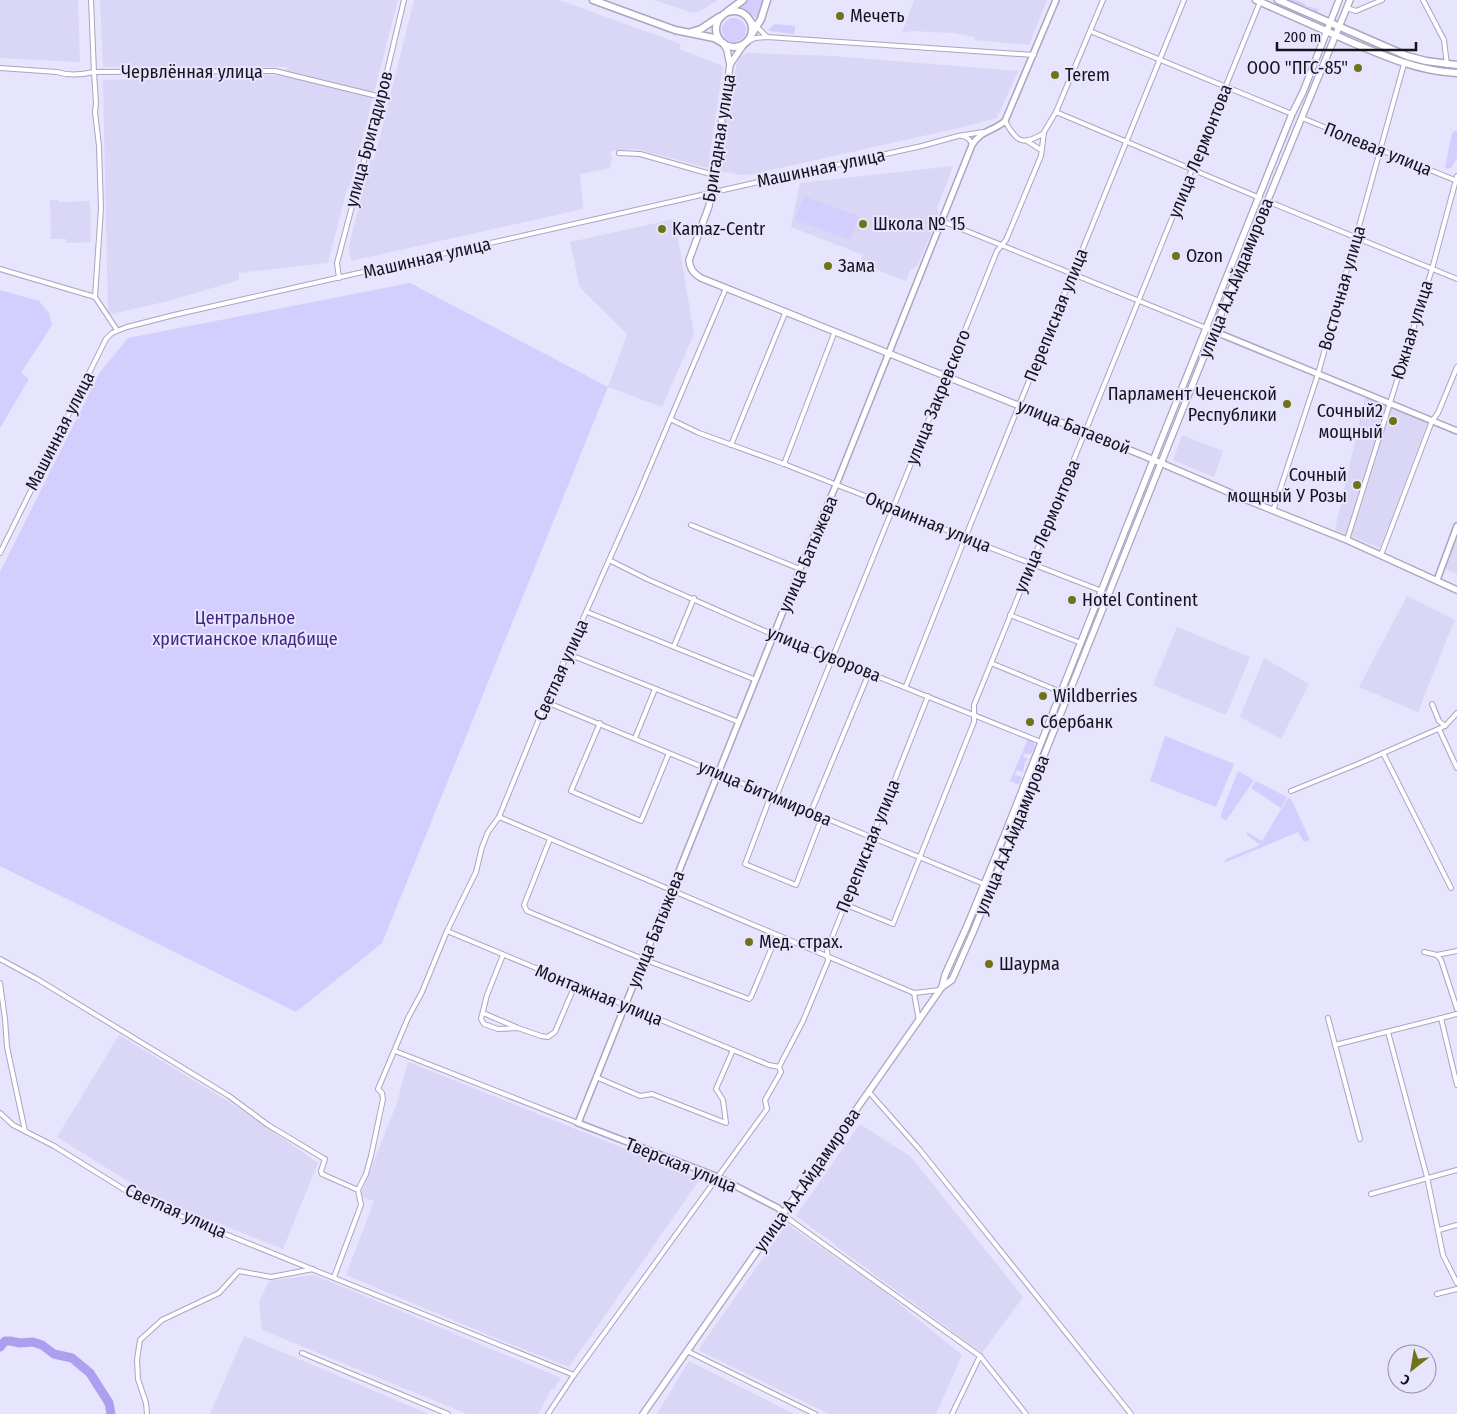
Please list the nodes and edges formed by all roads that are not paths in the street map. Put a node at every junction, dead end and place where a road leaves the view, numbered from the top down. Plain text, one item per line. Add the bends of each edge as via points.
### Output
1 (91, 0) edge
2 (404, 0) edge
3 (593, 0) edge
4 (743, 0) edge
5 (767, 0) edge
6 (1056, 0) edge
7 (1103, 0) edge
8 (1184, 0) edge
9 (1278, 0) edge
10 (1339, 0) edge
11 (1350, 0) edge
12 (1382, 0) edge
13 (1424, 0) edge
14 (1258, 1) edge
15 (1347, 8) junction
16 (724, 14) junction
17 (751, 21) junction
18 (1329, 24) junction
19 (1338, 27) junction
20 (757, 28) junction
21 (1090, 31) junction
22 (1326, 31) junction
23 (690, 33) junction
24 (1335, 35) junction
25 (767, 37) junction
26 (747, 41) junction
27 (723, 43) junction
28 (1034, 55) junction
29 (1160, 60) junction
30 (1404, 64) junction
31 (730, 65) junction
32 (1447, 65) junction
33 (1457, 65) edge
34 (0, 68) edge
35 (94, 72) junction
36 (1457, 73) edge
37 (1226, 87) junction
38 (1303, 92) junction
39 (1310, 95) junction
40 (381, 97) junction
41 (1056, 112) junction
42 (1292, 114) junction
43 (1301, 117) junction
44 (1005, 121) junction
45 (983, 132) junction
46 (1044, 132) junction
47 (958, 136) junction
48 (1027, 141) junction
49 (1127, 143) junction
50 (972, 145) junction
51 (1379, 149) junction
52 (1041, 150) junction
53 (619, 153) dead end
54 (1192, 170) junction
55 (714, 175) junction
56 (1457, 179) edge
57 (711, 193) junction
58 (1260, 198) junction
59 (1267, 201) junction
60 (942, 221) junction
61 (1356, 238) junction
62 (1002, 245) junction
63 (690, 268) joint
64 (0, 269) edge
65 (1432, 269) junction
66 (1073, 274) junction
67 (339, 278) junction
68 (1457, 279) edge
69 (726, 288) junction
70 (95, 297) junction
71 (1139, 301) junction
72 (786, 311) junction
73 (1206, 328) junction
74 (118, 330) junction
75 (835, 331) junction
76 (1214, 332) junction
77 (889, 352) junction
78 (1457, 367) edge
79 (1318, 374) junction
80 (946, 375) junction
81 (1389, 404) junction
82 (1019, 405) junction
83 (670, 419) junction
84 (1432, 421) junction
85 (1457, 431) edge
86 (1086, 432) junction
87 (731, 445) junction
88 (1153, 460) junction
89 (1161, 463) junction
90 (784, 464) junction
91 (836, 485) junction
92 (893, 507) junction
93 (1273, 511) junction
94 (691, 525) dead end
95 (1457, 526) edge
96 (965, 538) junction
97 (1348, 540) junction
98 (0, 553) edge
99 (1381, 555) junction
100 (609, 560) junction
101 (1031, 564) junction
102 (800, 570) junction
103 (1436, 580) junction
104 (1457, 590) edge
105 (1102, 591) junction
106 (694, 598) junction
107 (586, 612) junction
108 (1010, 615) junction
109 (774, 635) junction
110 (1081, 643) junction
111 (674, 646) junction
112 (568, 654) junction
113 (833, 658) junction
114 (991, 663) junction
115 (869, 673) junction
116 (756, 680) junction
117 (906, 686) junction
118 (655, 689) junction
119 (1062, 692) junction
120 (928, 696) junction
121 (546, 702) junction
122 (1432, 704) dead end
123 (1457, 713) edge
124 (974, 714) junction
125 (739, 722) junction
126 (600, 723) junction
127 (1445, 726) junction
128 (1439, 729) junction
129 (635, 738) junction
130 (1041, 742) junction
131 (669, 753) junction
132 (1383, 753) junction
133 (1457, 768) edge
134 (719, 773) junction
135 (1291, 791) dead end
136 (771, 795) junction
137 (776, 797) junction
138 (811, 812) junction
139 (499, 817) junction
140 (822, 817) junction
141 (871, 837) junction
142 (550, 838) junction
143 (920, 858) junction
144 (984, 884) junction
145 (1451, 888) dead end
146 (671, 891) junction
147 (844, 904) junction
148 (447, 932) junction
149 (777, 935) junction
150 (1457, 951) edge
151 (1424, 952) dead end
152 (1437, 954) junction
153 (828, 955) junction
154 (503, 956) junction
155 (643, 958) junction
156 (0, 959) edge
157 (945, 975) junction
158 (952, 980) junction
159 (0, 983) edge
160 (575, 985) junction
161 (941, 988) junction
162 (914, 993) junction
163 (624, 1006) junction
164 (1457, 1009) edge
165 (483, 1013) junction
166 (1457, 1014) edge
167 (1328, 1018) dead end
168 (1442, 1018) junction
169 (919, 1021) junction
170 (518, 1028) junction
171 (1388, 1032) junction
172 (1335, 1045) junction
173 (733, 1050) junction
174 (394, 1051) junction
175 (779, 1067) junction
176 (596, 1077) junction
177 (1457, 1084) edge
178 (869, 1092) junction
179 (0, 1113) edge
180 (578, 1123) junction
181 (24, 1131) junction
182 (1360, 1139) dead end
183 (1457, 1170) edge
184 (718, 1177) junction
185 (1427, 1177) junction
186 (358, 1190) junction
187 (1371, 1194) dead end
188 (783, 1213) junction
189 (1457, 1225) edge
190 (1439, 1230) junction
191 (313, 1269) junction
192 (334, 1277) junction
193 (1457, 1283) edge
194 (1457, 1289) edge
195 (1438, 1294) dead end
196 (687, 1350) junction
197 (302, 1353) dead end
198 (980, 1356) junction
199 (574, 1375) junction
200 (147, 1414) edge
201 (448, 1414) edge
202 (548, 1414) edge
203 (643, 1414) edge
204 (815, 1414) edge
205 (952, 1414) edge
206 (1026, 1414) edge
207 (1131, 1414) edge

1 - 35 street
2 - 40 street, улица Бригадиров
3 - 23 main road
4 - 16 main road
5 - 20 main road
6 - 28 street
7 - 21 street, улица Закревского
8 - 29 street, Переписная улица
9 - 18 main road
10 - 18 main road, улица А.А.Айдамирова
11 - 15 main road, улица А.А.Айдамирова
12 - 15 street via 1362,9
13 - 32 street via 1444,40
14 - 22 main road
14 - 37 street, улица Лермонтова
15 - 19 main road, улица А.А.Айдамирова
16 - 17 main road via 737,11
16 - 23 main road
16 - 27 main road via 716,27
17 - 20 street
17 - 26 main road via 752,32
18 - 19 main road
18 - 22 main road, улица А.А.Айдамирова
19 - 24 main road, улица А.А.Айдамирова
19 - 32 main road via 1406,56
20 - 25 street
20 - 26 main road
21 - 29 street
21 - 41 street, улица Закревского
22 - 24 main road
22 - 38 main road, улица А.А.Айдамирова
23 - 27 main road
24 - 30 main road
24 - 39 main road, улица А.А.Айдамирова
25 - 26 street
25 - 28 street
26 - 27 main road via 731,47
26 - 31 main road
27 - 31 main road via 728,50
28 - 44 street
29 - 37 street
29 - 49 street, Переписная улица
30 - 36 main road
30 - 51 street, Восточная улица
31 - 55 main road, Бригадная улица
32 - 33 main road
34 - 35 street, Червлённая улица via 83,75
35 - 40 street, Червлённая улица via 275,71
35 - 70 street via 100,208
37 - 42 street
37 - 54 street, улица Лермонтова
38 - 39 main road
38 - 42 main road, улица А.А.Айдамирова
39 - 43 main road, улица А.А.Айдамирова
40 - 67 street, улица Бригадиров via 337,263
41 - 46 street, улица Закревского
41 - 49 street
42 - 58 main road, улица А.А.Айдамирова
43 - 51 street, Полевая улица
43 - 59 main road, улица А.А.Айдамирова
44 - 45 street, улица Батыжева
44 - 48 street via 1014,136
45 - 47 street, Машинная улица
45 - 50 street, улица Батыжева
46 - 48 street
46 - 52 street, улица Закревского
47 - 50 street via 971,140
47 - 57 street, Машинная улица
48 - 52 street
49 - 54 street
49 - 66 street, Переписная улица
50 - 60 street, улица Батыжева
51 - 56 street, Полевая улица
51 - 61 street, Восточная улица
52 - 62 street, улица Закревского
53 - 55 street via 640,154
54 - 58 street
54 - 71 street, улица Лермонтова
55 - 57 main road, Бригадная улица
56 - 65 street, Южная улица
57 - 63 main road, Бригадная улица via 704,222 691,251
57 - 67 street, Машинная улица
58 - 73 main road, улица А.А.Айдамирова
59 - 61 street
59 - 76 main road, улица А.А.Айдамирова
60 - 62 street
60 - 77 street, улица Батыжева
61 - 65 street
61 - 79 street, Восточная улица
62 - 66 street
62 - 80 street, улица Закревского
63 - 69 main road, улица Батаевой via 701,278
64 - 70 street
65 - 68 street
65 - 81 street, Южная улица
66 - 71 street
66 - 82 street, Переписная улица
67 - 74 street, Машинная улица
69 - 72 main road, улица Батаевой
69 - 83 street, Светлая улица
70 - 74 street
71 - 73 street
71 - 86 street, улица Лермонтова
72 - 75 main road, улица Батаевой
72 - 87 street
73 - 76 street
73 - 88 main road, улица А.А.Айдамирова
74 - 98 street, Машинная улица via 106,340
75 - 77 main road, улица Батаевой
75 - 90 street
76 - 79 street
76 - 89 main road, улица А.А.Айдамирова
77 - 80 main road, улица Батаевой
77 - 91 street, улица Батыжева
78 - 84 street
79 - 81 street
79 - 93 street, Восточная улица
80 - 82 main road, улица Батаевой
80 - 92 street, улица Закревского
81 - 84 street
81 - 97 street, Южная улица
82 - 86 main road, улица Батаевой
82 - 96 street, Переписная улица
83 - 87 street, Окраинная улица
83 - 100 street, Светлая улица
84 - 85 street
84 - 99 street
86 - 88 main road, улица Батаевой
86 - 101 street, улица Лермонтова
87 - 90 street, Окраинная улица
88 - 89 main road, улица Батаевой
88 - 105 main road, улица А.А.Айдамирова
89 - 93 main road, улица Батаевой
89 - 158 main road, улица А.А.Айдамирова
90 - 91 street, Окраинная улица
91 - 92 street, Окраинная улица
91 - 102 street, улица Батыжева
92 - 96 street, Окраинная улица
92 - 113 street, улица Закревского
93 - 97 main road, улица Батаевой
94 - 102 street
95 - 103 street
96 - 101 street, Окраинная улица
96 - 117 street, Переписная улица
97 - 99 main road, улица Батаевой
99 - 103 main road, улица Батаевой
100 - 106 street, улица Суворова
100 - 107 street, Светлая улица
101 - 105 street, Окраинная улица
101 - 108 street, улица Лермонтова
102 - 109 street, улица Батыжева
103 - 104 main road, улица Батаевой
105 - 110 main road, улица А.А.Айдамирова
106 - 109 street, улица Суворова
106 - 111 street
107 - 111 street
107 - 112 street, Светлая улица
108 - 110 street
108 - 114 street, улица Лермонтова
109 - 113 street, улица Суворова
109 - 116 street, улица Батыжева
110 - 119 main road, улица А.А.Айдамирова
111 - 116 street
112 - 118 street
112 - 121 street, Светлая улица
113 - 115 street, улица Суворова
113 - 137 street, улица Закревского
114 - 119 street
114 - 124 street, улица Лермонтова via 974,705
115 - 117 street, улица Суворова
115 - 138 street
116 - 125 street, улица Батыжева
117 - 120 street, улица Суворова
118 - 125 street
118 - 129 street
119 - 130 main road, улица А.А.Айдамирова
120 - 124 street, улица Суворова
120 - 141 street, Переписная улица
121 - 126 street, улица Битимирова
121 - 139 street, Светлая улица
122 - 127 street via 1439,721
123 - 127 street
124 - 130 street, улица Суворова
124 - 143 street, улица Лермонтова via 974,722
125 - 134 street, улица Батыжева
126 - 129 street, улица Битимирова
126 - 131 street via 571,791 641,821
127 - 128 street
128 - 132 street
128 - 133 street
129 - 131 street, улица Битимирова
130 - 144 main road, улица А.А.Айдамирова
131 - 134 street, улица Битимирова
132 - 135 street
132 - 145 street
134 - 136 street, улица Битимирова
134 - 146 street, улица Батыжева
136 - 137 street, улица Битимирова
136 - 140 street via 745,864 796,885
137 - 138 street, улица Битимирова
138 - 140 street, улица Битимирова
139 - 142 street
139 - 148 street, Светлая улица via 488,832 476,872
140 - 141 street, улица Битимирова
141 - 143 street, улица Битимирова
141 - 147 street, Переписная улица
142 - 146 street
142 - 155 street via 524,908
143 - 144 street, улица Битимирова
143 - 147 street, улица Лермонтова via 893,924
144 - 157 main road, улица А.А.Айдамирова
146 - 149 street
146 - 155 street, улица Батыжева
147 - 153 street, Переписная улица via 826,950
148 - 154 street, Монтажная улица
148 - 174 street, Светлая улица
149 - 153 street
149 - 155 street via 749,999
150 - 152 street
151 - 152 street
152 - 164 street
153 - 162 street
153 - 175 street, Переписная улица via 807,1012
154 - 160 street, Монтажная улица
154 - 165 street
155 - 163 street, улица Батыжева
156 - 186 street via 229,1096 268,1125 325,1159 322,1174
157 - 158 main road
157 - 161 main road, улица А.А.Айдамирова
158 - 161 main road, улица А.А.Айдамирова
159 - 181 street via 7,1047
160 - 163 street, Монтажная улица
160 - 170 street via 555,1032 548,1037
161 - 162 street
161 - 169 main road, улица А.А.Айдамирова
162 - 169 street
163 - 173 street, Монтажная улица
163 - 176 street, улица Батыжева
165 - 170 street
165 - 170 street via 481,1019 484,1024 498,1029
166 - 168 street
167 - 172 street
168 - 171 street
168 - 177 street
169 - 178 main road, улица А.А.Айдамирова
171 - 172 street
171 - 185 street
172 - 182 street
173 - 175 street, Монтажная улица
173 - 176 street via 716,1089 723,1100 726,1123 652,1094 640,1096
174 - 180 street, Тверская улица
174 - 186 street, Светлая улица via 378,1089 383,1098 368,1165
175 - 184 street, Переписная улица via 781,1072 765,1100 767,1109
176 - 180 street, улица Батыжева
178 - 188 main road, улица А.А.Айдамирова
178 - 207 street via 931,1164
179 - 181 street, Светлая улица
180 - 184 street, Тверская улица
181 - 191 street, Светлая улица via 141,1200
183 - 185 street
184 - 188 street, Тверская улица
184 - 199 street
185 - 187 street
185 - 190 street
186 - 192 street via 360,1206
188 - 196 main road, улица А.А.Айдамирова
188 - 198 street, Тверская улица
189 - 190 street
190 - 193 street via 1443,1255
191 - 192 street, Светлая улица
191 - 200 street via 271,1277 239,1271 219,1293 162,1320 151,1329 140,1340 137,1360
192 - 199 street, Светлая улица
194 - 195 street
196 - 203 main road, улица А.А.Айдамирова
196 - 204 street
197 - 201 street
198 - 205 street
198 - 206 street, Тверская улица
199 - 202 street

